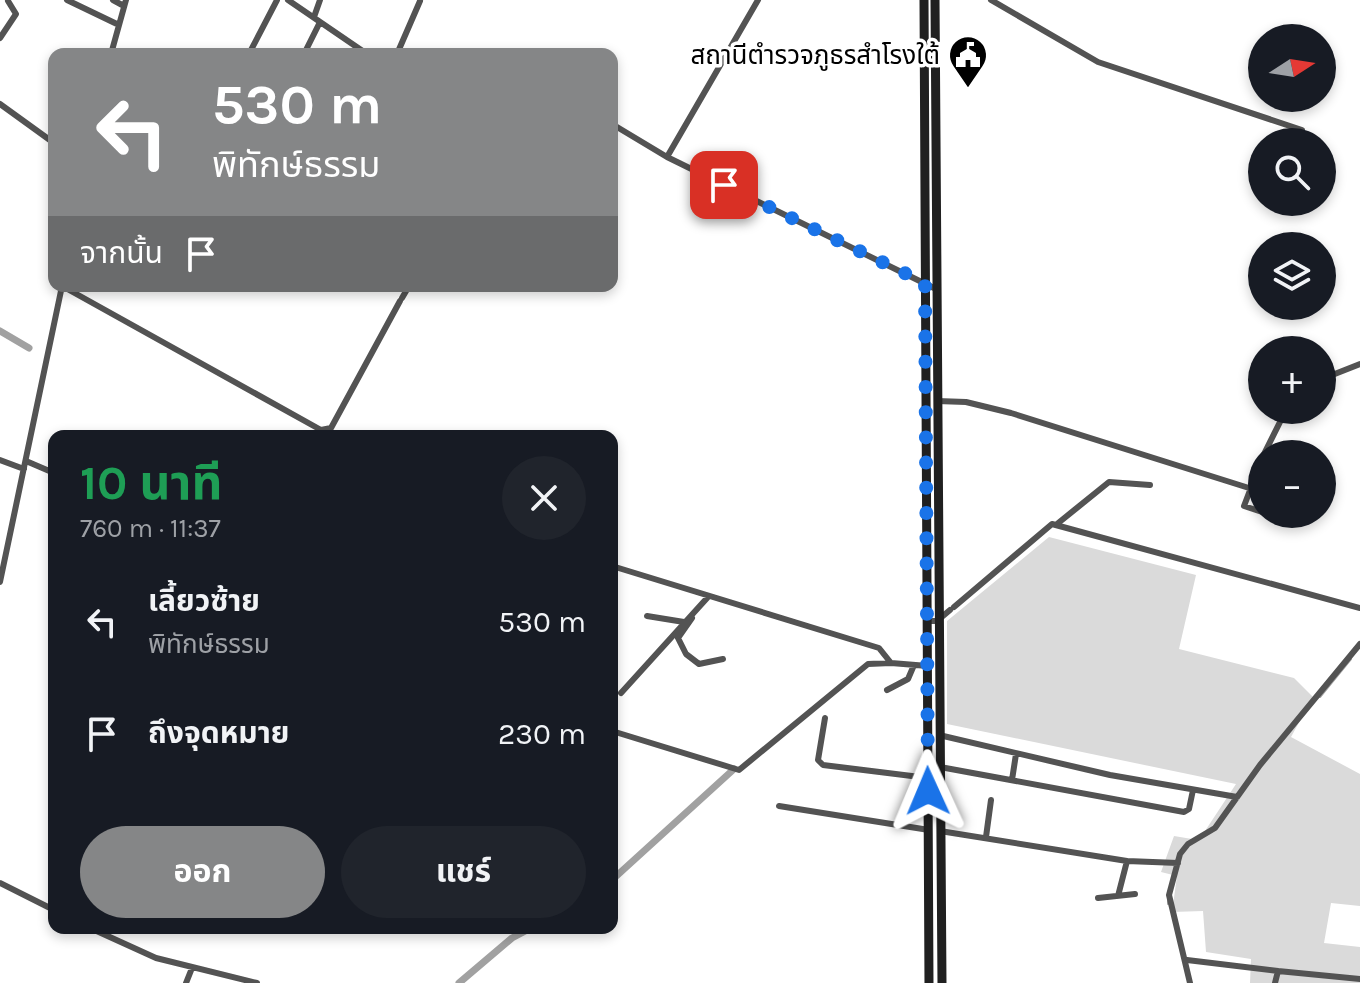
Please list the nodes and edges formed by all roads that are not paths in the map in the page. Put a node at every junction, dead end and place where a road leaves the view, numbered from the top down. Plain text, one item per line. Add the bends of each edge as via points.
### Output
1 (67, 0) edge
2 (113, 0) edge
3 (277, 0) edge
4 (288, 0) edge
5 (320, 0) edge
6 (758, 0) edge
7 (924, 0) edge
8 (935, 0) edge
9 (991, 0) edge
10 (8, 1) edge
11 (420, 1) edge
12 (125, 3) edge
13 (317, 19) junction
14 (119, 25) junction
15 (0, 38) edge
16 (354, 45) junction
17 (113, 48) edge
18 (252, 48) edge
19 (306, 48) edge
20 (352, 48) edge
21 (358, 48) edge
22 (400, 48) edge
23 (930, 85) junction
24 (0, 104) edge
25 (618, 128) edge
26 (1296, 128) edge
27 (48, 139) edge
28 (667, 157) junction
29 (925, 283) junction
30 (936, 289) junction
31 (61, 292) edge
32 (73, 292) edge
33 (405, 292) edge
34 (1360, 364) edge
35 (1336, 373) edge
36 (930, 401) junction
37 (321, 430) edge
38 (321, 430) edge
39 (0, 460) edge
40 (26, 461) junction
41 (24, 469) junction
42 (48, 470) edge
43 (1150, 485) dead end
44 (1248, 488) edge
45 (1057, 524) junction
46 (618, 568) edge
47 (0, 582) edge
48 (708, 597) junction
49 (1360, 608) edge
50 (694, 611) junction
51 (647, 616) dead end
52 (932, 621) junction
53 (684, 622) junction
54 (1360, 644) edge
55 (723, 659) dead end
56 (891, 663) junction
57 (914, 665) junction
58 (928, 666) junction
59 (887, 690) dead end
60 (621, 693) dead end
61 (825, 718) dead end
62 (618, 733) edge
63 (939, 735) junction
64 (1016, 754) junction
65 (940, 767) junction
66 (928, 778) junction
67 (1012, 780) junction
68 (1193, 790) junction
69 (1234, 797) junction
70 (991, 800) dead end
71 (779, 806) dead end
72 (928, 830) junction
73 (940, 831) junction
74 (986, 837) junction
75 (1127, 861) junction
76 (1175, 862) junction
77 (0, 883) edge
78 (1135, 894) dead end
79 (1118, 896) junction
80 (1098, 898) dead end
81 (48, 907) edge
82 (103, 934) edge
83 (1187, 960) junction
84 (192, 968) junction
85 (1278, 971) junction
86 (1360, 979) edge
87 (186, 983) edge
88 (257, 983) edge
89 (929, 983) edge
90 (942, 983) edge
91 (1190, 983) edge
92 (1275, 983) edge

1 - 14 street
2 - 12 street
3 - 18 street
4 - 13 street
5 - 13 street
6 - 28 street
7 - 23 main road
8 - 23 main road
9 - 26 street via 1098,62
10 - 15 street via 16,14
11 - 22 street
12 - 14 street
13 - 16 street
13 - 19 street
14 - 17 street
16 - 20 street
16 - 21 street
23 - 29 main road
23 - 30 main road
24 - 27 street
25 - 28 street
28 - 29 street
29 - 30 street
29 - 36 main road
30 - 36 main road
31 - 40 street
32 - 37 street
33 - 38 street via 343,409 331,428
34 - 35 street
36 - 44 street via 966,402 1011,413
36 - 52 main road
39 - 41 street
40 - 41 street
40 - 42 street
41 - 47 street
43 - 45 street via 1109,482
45 - 49 street
45 - 52 street
46 - 48 street
48 - 50 street
48 - 56 street via 879,648
50 - 53 street
50 - 55 street via 678,638 680,645 699,664
51 - 53 street
52 - 58 main road
52 - 63 main road
53 - 60 street
54 - 69 street
56 - 57 street
56 - 62 street via 868,664 736,770
57 - 58 street
57 - 59 street via 908,679
58 - 66 main road
61 - 66 street via 818,750 823,765
63 - 64 street
63 - 65 main road
64 - 67 street
64 - 68 street
65 - 67 street
65 - 73 main road
66 - 72 main road
67 - 68 street via 1184,812
68 - 69 street
69 - 76 street via 1215,828 1184,847
70 - 74 street
71 - 72 street
72 - 73 street
72 - 89 main road
73 - 74 street
73 - 90 main road
74 - 75 street
75 - 76 street
75 - 79 street
76 - 83 street via 1169,895
77 - 81 street
78 - 79 street
79 - 80 street
82 - 84 street
83 - 85 street
83 - 91 street
84 - 87 street
84 - 88 street
85 - 86 street
85 - 92 street

